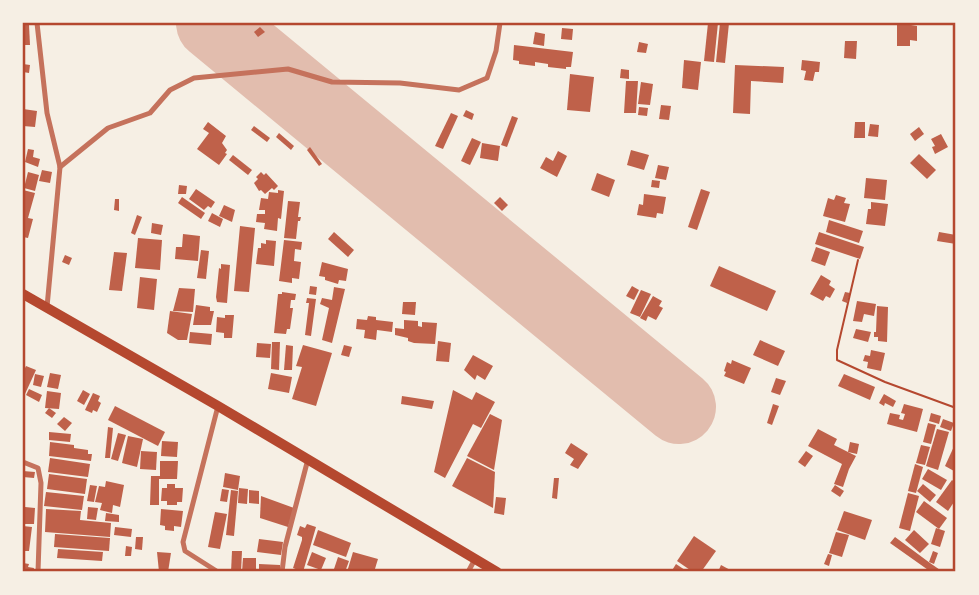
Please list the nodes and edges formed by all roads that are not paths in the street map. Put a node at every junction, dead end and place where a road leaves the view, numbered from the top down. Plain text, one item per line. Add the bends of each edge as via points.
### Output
1 (37, 23) edge
2 (500, 23) edge
3 (60, 167) junction
4 (23, 294) edge
5 (47, 308) junction
6 (218, 406) junction
7 (308, 459) junction
8 (23, 461) edge
9 (475, 559) junction
10 (38, 572) edge
11 (218, 572) edge
12 (282, 572) edge
13 (468, 572) edge
14 (497, 572) edge

1 - 3 street via 47,113
2 - 3 street via 487,78 459,90 332,82 288,69 194,78 170,90 150,113 108,128
3 - 5 street
4 - 5 highway
5 - 6 highway
6 - 7 highway
6 - 11 street via 183,542 185,551
7 - 9 highway
7 - 12 street
8 - 10 street via 38,468 41,483
9 - 13 street
9 - 14 highway

